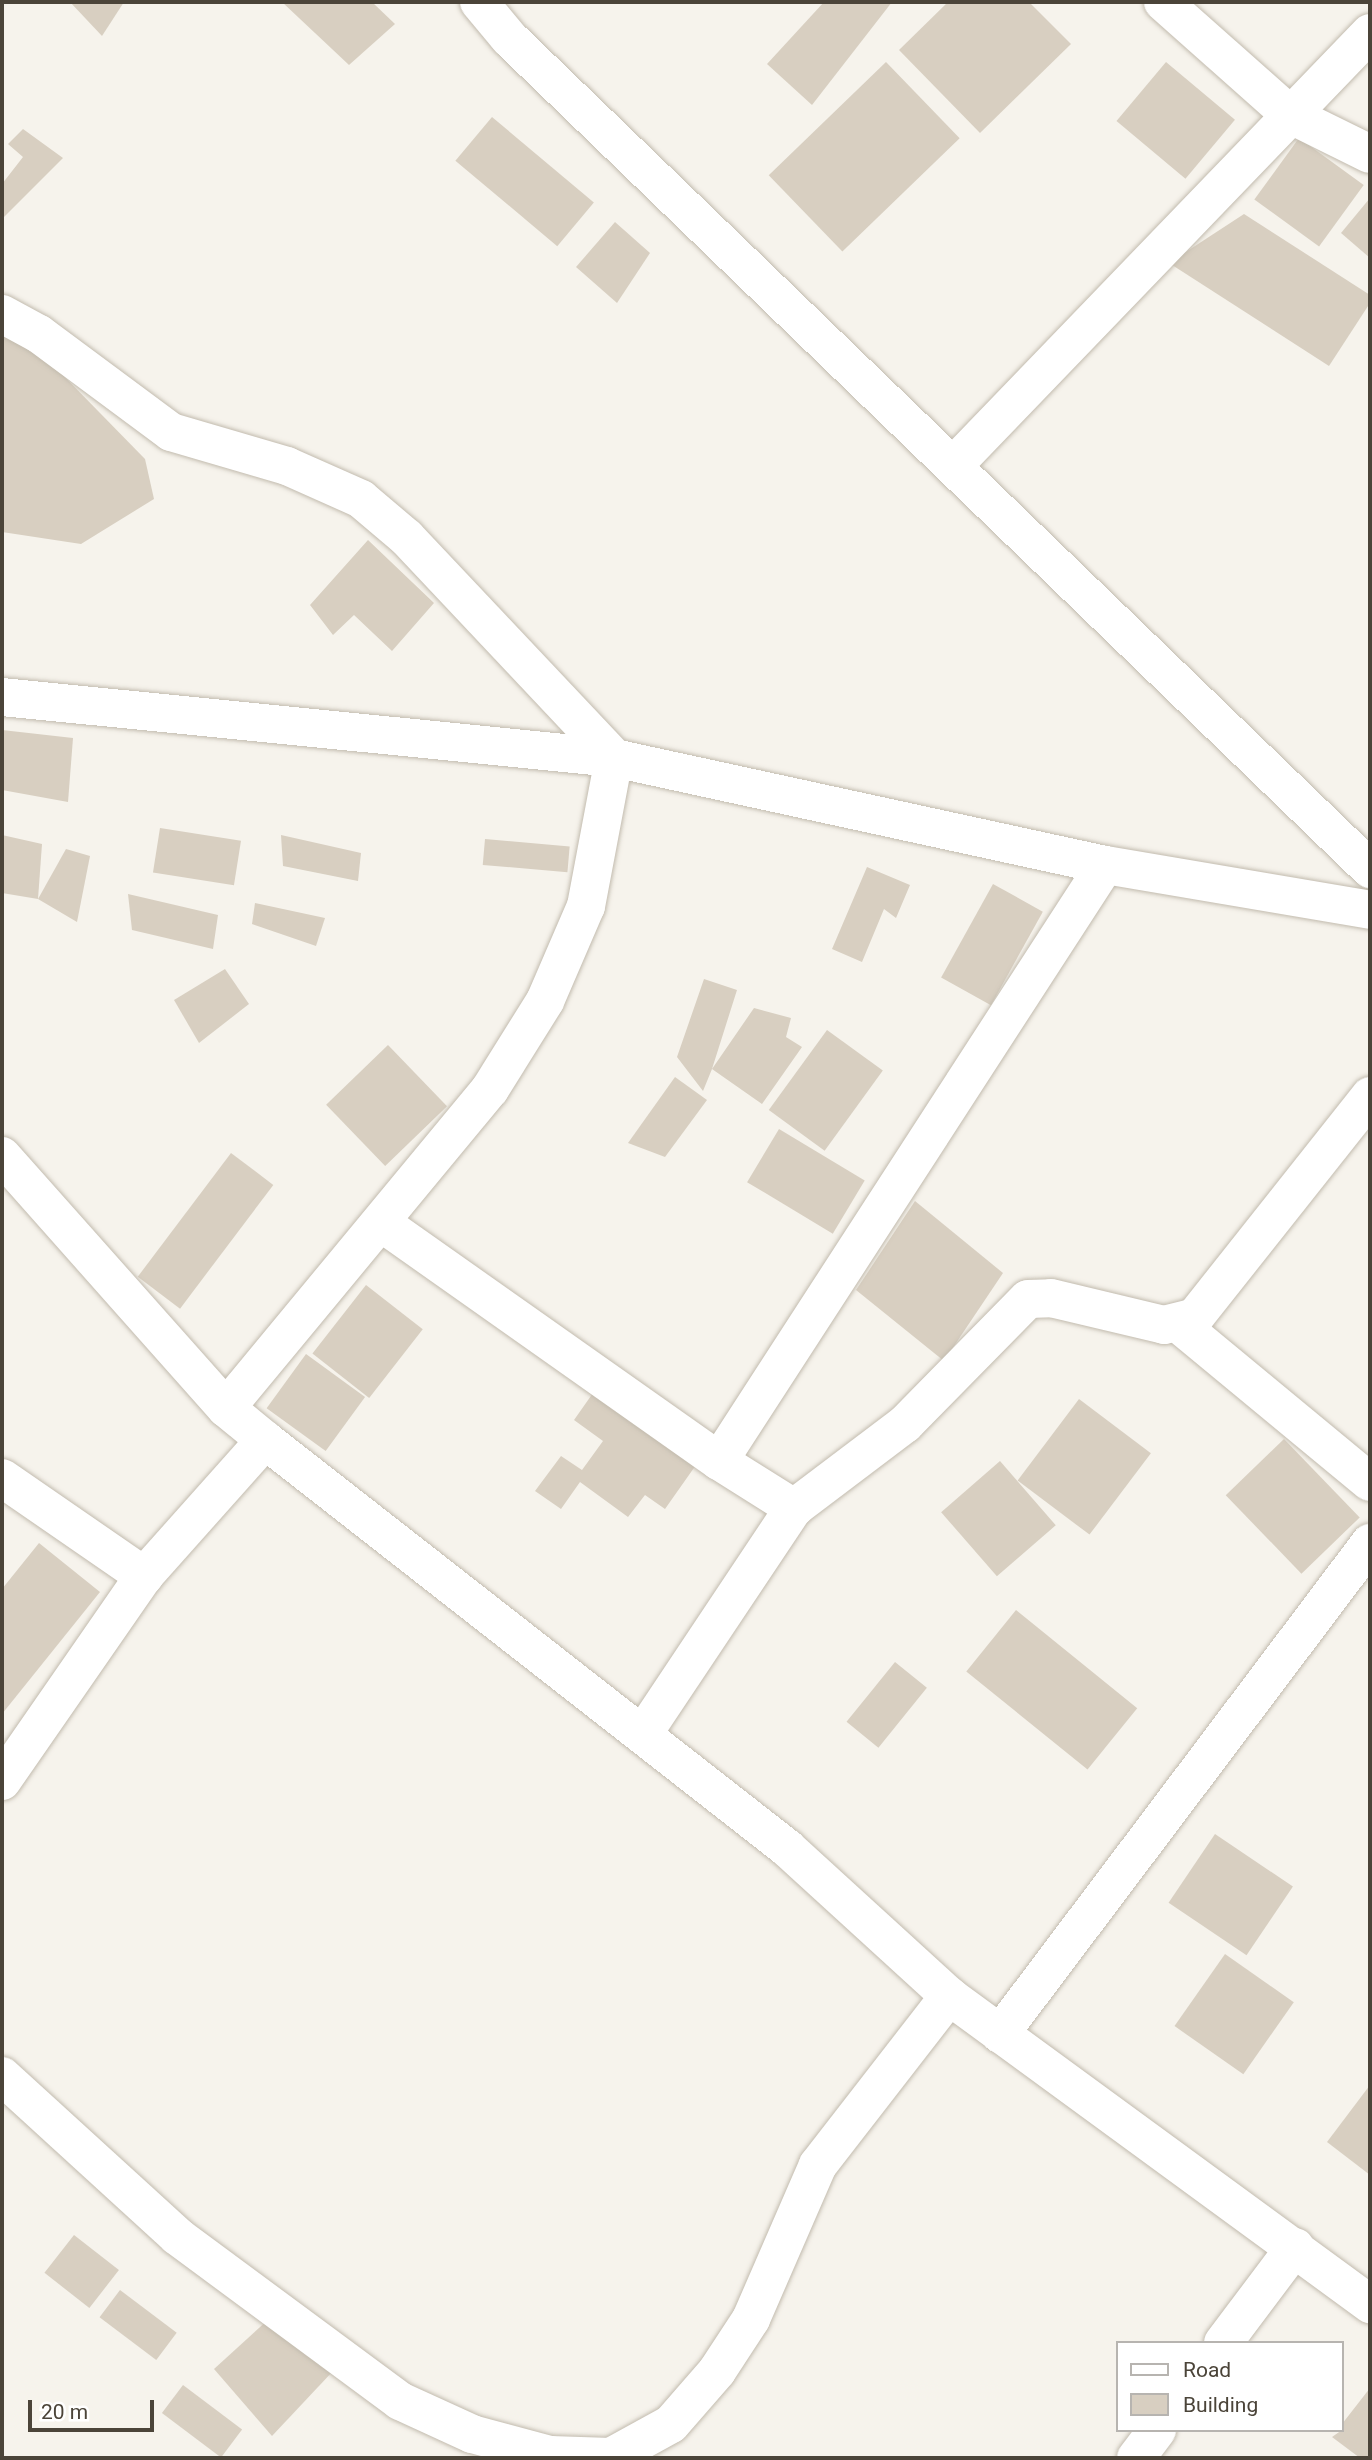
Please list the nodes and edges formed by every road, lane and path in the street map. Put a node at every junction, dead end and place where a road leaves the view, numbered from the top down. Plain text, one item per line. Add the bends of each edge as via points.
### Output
1 (479, 2) edge
2 (1163, 2) edge
3 (1370, 33) edge
4 (1289, 114) junction
5 (1370, 154) edge
6 (2, 314) edge
7 (953, 466) junction
8 (2, 697) edge
9 (614, 758) junction
10 (1105, 865) junction
11 (1370, 869) edge
12 (1370, 910) edge
13 (1370, 1096) edge
14 (2, 1156) edge
15 (383, 1224) junction
16 (1180, 1325) junction
17 (226, 1408) junction
18 (265, 1440) junction
19 (719, 1461) junction
20 (2, 1478) edge
21 (1370, 1482) edge
22 (794, 1508) junction
23 (1370, 1543) edge
24 (144, 1576) junction
25 (643, 1734) junction
26 (2, 1782) edge
27 (949, 1996) junction
28 (1000, 2034) junction
29 (2, 2076) edge
30 (1294, 2247) junction
31 (1365, 2287) edge
32 (1224, 2341) edge
33 (1156, 2432) edge
34 (1136, 2458) edge

1 - 7 street via 509,38
2 - 4 street
3 - 4 street
4 - 5 street
4 - 7 street
6 - 9 street via 39,334 171,432 287,466 361,499 407,538
7 - 11 street
8 - 9 street
9 - 10 street
9 - 15 street via 586,906 545,1002 490,1089
10 - 12 street
10 - 19 street
13 - 16 street via 1195,1317
14 - 17 street
15 - 17 street
15 - 19 street
16 - 21 street
16 - 22 street via 1051,1298 1028,1298 905,1424
17 - 18 street
18 - 24 street
18 - 25 street
19 - 22 street
20 - 24 street
22 - 25 street
23 - 28 street
24 - 26 street
25 - 27 street via 787,1848
27 - 28 street
27 - 29 street via 818,2165 751,2319 717,2371 671,2424 611,2457 550,2455 472,2434 400,2400 177,2236
28 - 30 street
30 - 31 street
30 - 32 street
33 - 34 street

